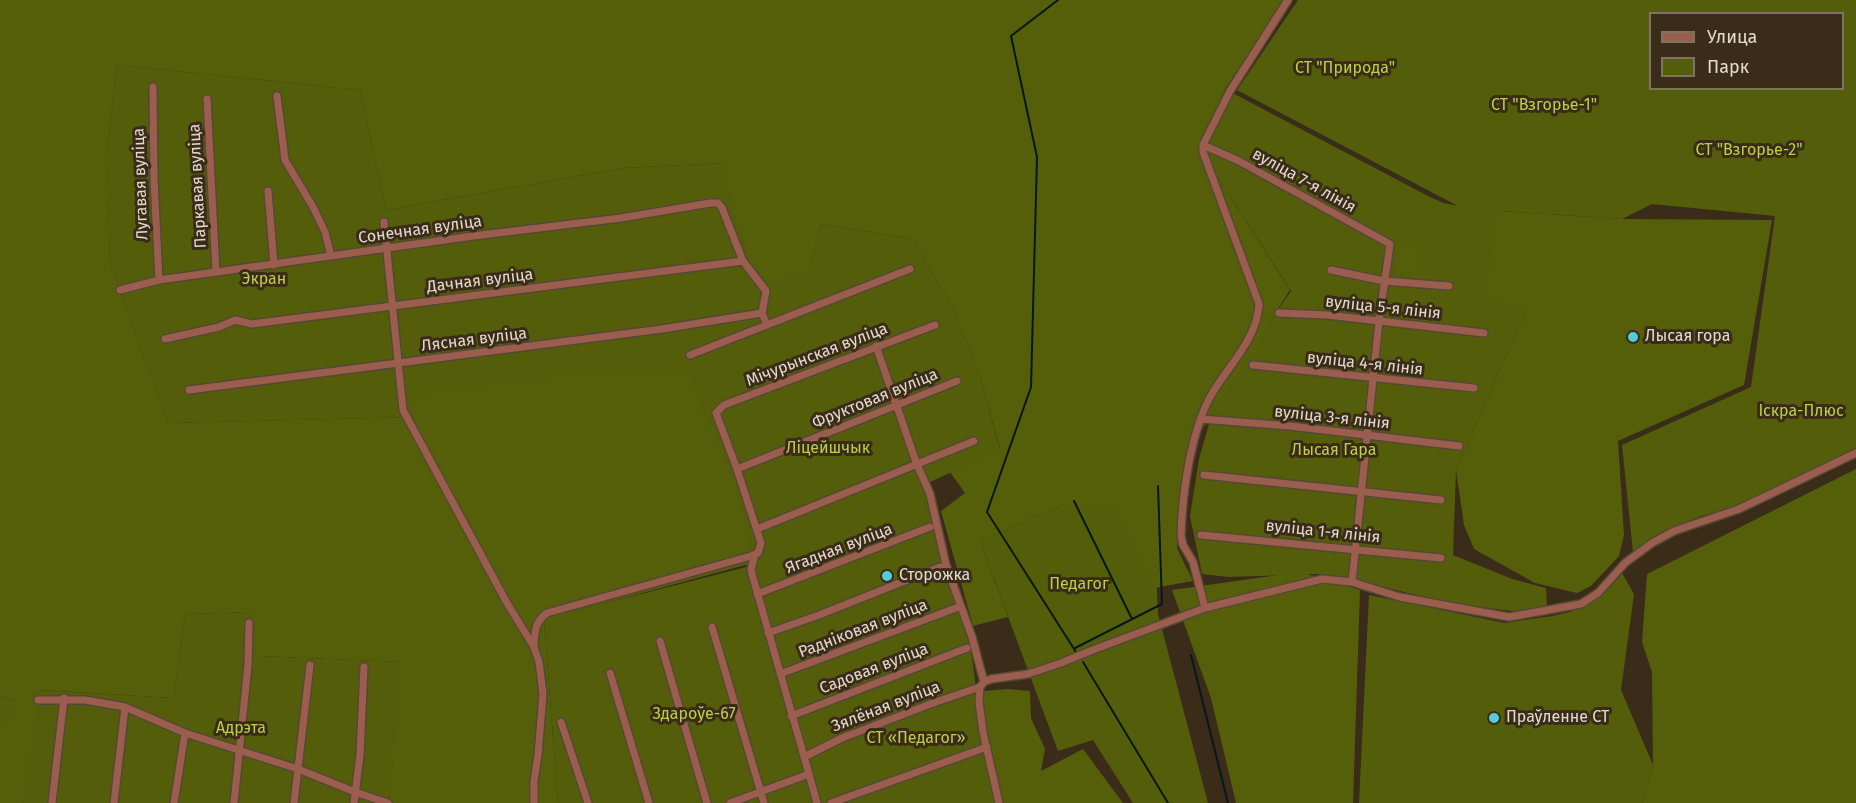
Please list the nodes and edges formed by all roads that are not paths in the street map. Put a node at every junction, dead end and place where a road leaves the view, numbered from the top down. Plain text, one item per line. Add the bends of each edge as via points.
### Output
1 (1288, 0) edge
2 (153, 87) dead end
3 (277, 96) dead end
4 (207, 99) dead end
5 (1203, 145) junction
6 (268, 191) dead end
7 (384, 222) dead end
8 (385, 248) junction
9 (331, 256) junction
10 (743, 261) junction
11 (274, 265) junction
12 (910, 268) dead end
13 (1331, 270) dead end
14 (216, 272) junction
15 (159, 280) junction
16 (1384, 281) junction
17 (1449, 286) dead end
18 (120, 290) dead end
19 (392, 306) junction
20 (762, 313) junction
21 (1279, 313) dead end
22 (1379, 321) junction
23 (767, 325) junction
24 (935, 325) dead end
25 (1484, 333) dead end
26 (165, 339) dead end
27 (876, 346) junction
28 (690, 355) dead end
29 (398, 363) junction
30 (1253, 365) dead end
31 (1373, 379) junction
32 (957, 381) dead end
33 (1474, 388) dead end
34 (189, 390) dead end
35 (895, 406) junction
36 (1201, 419) junction
37 (1367, 435) junction
38 (974, 441) dead end
39 (1459, 446) dead end
40 (1856, 453) edge
41 (917, 466) junction
42 (737, 470) junction
43 (1204, 475) dead end
44 (1361, 491) junction
45 (1441, 500) dead end
46 (930, 527) dead end
47 (757, 529) junction
48 (1201, 535) dead end
49 (1355, 548) junction
50 (751, 556) junction
51 (1441, 558) dead end
52 (940, 567) dead end
53 (1352, 582) junction
54 (757, 594) junction
55 (956, 608) dead end
56 (1205, 608) junction
57 (249, 623) dead end
58 (712, 627) dead end
59 (768, 633) junction
60 (660, 641) dead end
61 (534, 647) junction
62 (967, 648) dead end
63 (310, 665) dead end
64 (364, 667) dead end
65 (610, 673) dead end
66 (780, 674) junction
67 (982, 685) junction
68 (64, 698) junction
69 (38, 700) dead end
70 (125, 707) junction
71 (791, 716) junction
72 (561, 722) dead end
73 (185, 733) junction
74 (987, 747) junction
75 (240, 751) junction
76 (804, 757) junction
77 (298, 769) junction
78 (809, 774) junction
79 (760, 791) junction
80 (355, 792) junction
81 (52, 803) edge
82 (114, 803) edge
83 (174, 803) edge
84 (234, 803) edge
85 (294, 803) edge
86 (354, 803) edge
87 (388, 803) edge
88 (534, 803) edge
89 (588, 803) edge
90 (649, 803) edge
91 (707, 803) edge
92 (730, 803) edge
93 (764, 803) edge
94 (817, 803) edge
95 (831, 803) edge
96 (999, 803) edge

1 - 5 street via 1230,90
2 - 15 street, Лугавая вуліца
3 - 9 street via 285,159 325,232
4 - 14 street, Паркавая вуліца
5 - 16 street, вуліца 7-я лінія via 1390,244
5 - 36 street via 1259,304 1258,315 1239,356 1208,400
6 - 11 street
7 - 8 street
8 - 9 street, Сонечная вуліца
8 - 10 street, Сонечная вуліца via 718,203
8 - 19 street
9 - 11 street, Сонечная вуліца
10 - 19 street, Дачная вуліца
10 - 20 street via 766,291
11 - 14 street, Сонечная вуліца
12 - 23 street
13 - 16 street
14 - 15 street, Сонечная вуліца
15 - 18 street, Сонечная вуліца
16 - 17 street
16 - 22 street
19 - 26 street, Дачная вуліца via 252,324 235,320
19 - 29 street
20 - 23 street
20 - 29 street, Лясная вуліца
21 - 22 street, вуліца 5-я лінія
22 - 25 street, вуліца 5-я лінія
22 - 31 street
23 - 28 street
24 - 27 street, Мічурынская вуліца
27 - 35 street
27 - 42 street, Мічурынская вуліца via 717,410 716,417
29 - 34 street, Лясная вуліца
29 - 61 street via 403,410
30 - 31 street, вуліца 4-я лінія
31 - 33 street, вуліца 4-я лінія
31 - 37 street
32 - 35 street, Фруктовая вуліца
35 - 41 street
35 - 42 street, Фруктовая вуліца
36 - 37 street, вуліца 3-я лінія
36 - 56 street via 1194,438 1181,536 1193,562
37 - 39 street, вуліца 3-я лінія
37 - 44 street
38 - 41 street
40 - 53 street, Зялёная вуліца via 1739,510 1674,531 1652,543 1581,604 1509,617 1400,597
41 - 47 street
41 - 67 street via 930,494
42 - 47 street
43 - 44 street
44 - 45 street
44 - 49 street
46 - 54 street, Ягадная вуліца
47 - 50 street via 760,549
48 - 49 street, вуліца 1-я лінія
49 - 51 street, вуліца 1-я лінія
49 - 53 street
50 - 54 street
50 - 61 street via 547,613 536,626
52 - 59 street
53 - 56 street, Зялёная вуліца via 1322,579
54 - 59 street
55 - 66 street, Радніковая вуліца
56 - 67 street, Зялёная вуліца via 1061,663 1029,674 992,679
57 - 75 street
58 - 79 street
59 - 66 street
60 - 91 street
61 - 88 street via 543,694
62 - 71 street, Садовая вуліца
63 - 77 street
64 - 80 street
65 - 90 street
66 - 71 street
67 - 74 street via 980,714
67 - 76 street, Зялёная вуліца via 842,738
68 - 69 street
68 - 70 street
68 - 81 street
70 - 73 street
70 - 82 street
71 - 76 street
72 - 89 street
73 - 75 street
73 - 83 street
74 - 95 street
74 - 96 street
75 - 77 street
75 - 84 street
76 - 78 street
77 - 80 street
77 - 85 street
78 - 79 street
78 - 94 street
79 - 92 street
79 - 93 street
80 - 86 street
80 - 87 street

